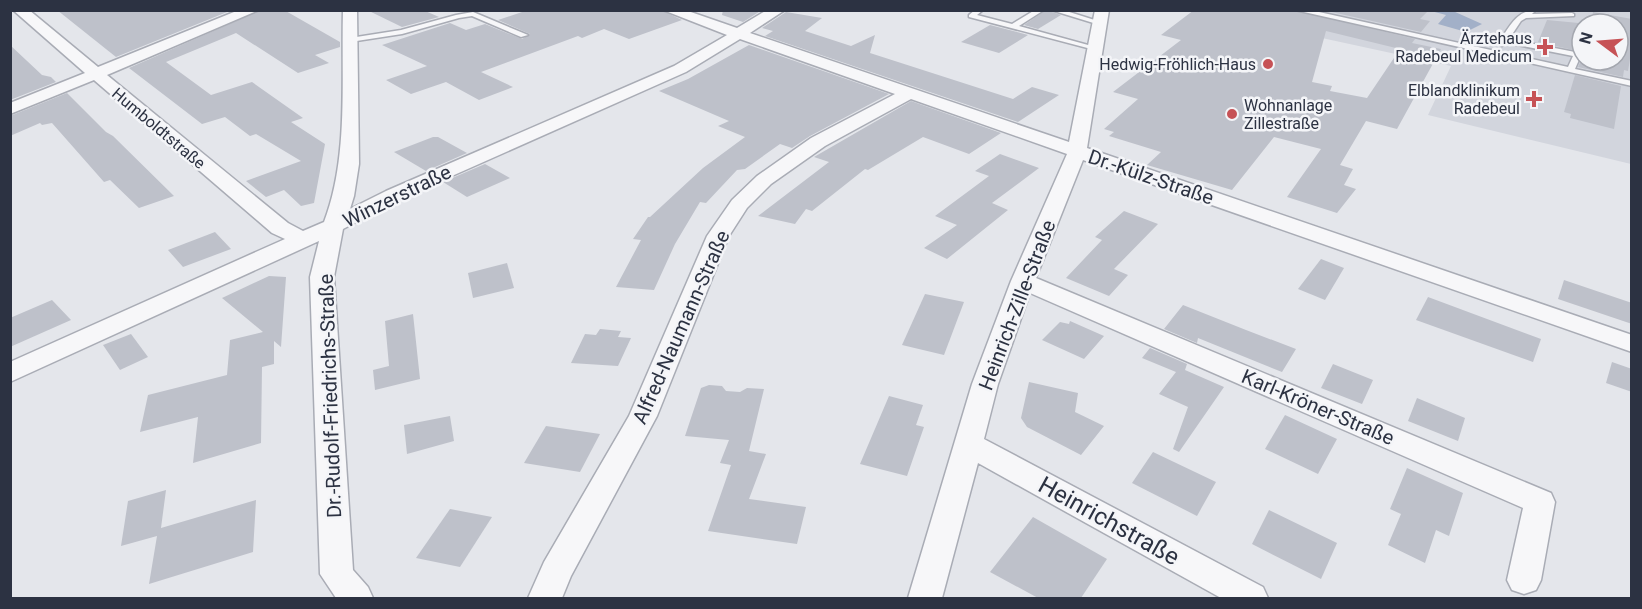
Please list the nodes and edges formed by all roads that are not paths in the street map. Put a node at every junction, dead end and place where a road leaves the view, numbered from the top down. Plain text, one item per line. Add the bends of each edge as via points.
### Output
1 (20, 10) edge
2 (252, 10) edge
3 (350, 10) edge
4 (670, 10) edge
5 (778, 10) edge
6 (980, 10) edge
7 (1041, 10) edge
8 (1054, 10) edge
9 (1298, 10) edge
10 (1530, 13) edge
11 (1570, 15) edge
12 (1101, 16) edge
13 (1012, 27) junction
14 (740, 34) junction
15 (524, 35) dead end
16 (350, 40) junction
17 (1505, 40) junction
18 (1095, 48) junction
19 (1570, 54) edge
20 (1494, 55) junction
21 (1570, 71) edge
22 (1575, 72) edge
23 (94, 75) junction
24 (1632, 84) edge
25 (910, 93) junction
26 (10, 110) edge
27 (1077, 152) junction
28 (333, 226) junction
29 (303, 240) junction
30 (1023, 281) junction
31 (1632, 344) edge
32 (10, 373) edge
33 (968, 444) junction
34 (1524, 580) dead end
35 (356, 598) edge
36 (544, 598) edge
37 (925, 598) edge
38 (1251, 598) edge

1 - 23 street, Humboldtstraße
2 - 23 street
3 - 16 street, Dr.-Rudolf-Friedrichs-Straße
4 - 14 street, Dr.-Külz-Straße
5 - 14 street, Winzerstraße
6 - 13 lane via 971,16
7 - 13 lane
8 - 12 lane
9 - 20 lane
10 - 11 lane
10 - 17 lane via 1518,20
12 - 18 street, Heinrich-Zille-Straße
13 - 18 lane
14 - 25 street, Dr.-Külz-Straße
14 - 28 street, Winzerstraße via 680,69 393,195
15 - 16 lane via 480,15 465,14 412,30
16 - 28 street, Dr.-Rudolf-Friedrichs-Straße via 349,164 344,196
17 - 19 lane
17 - 20 lane
18 - 27 street, Heinrich-Zille-Straße
20 - 21 lane
22 - 24 lane
23 - 26 street
23 - 29 street, Humboldtstraße via 280,228
25 - 27 street, Dr.-Külz-Straße
25 - 36 street, Alfred-Naumann-Straße via 818,142 764,180 739,204 718,236 643,416
27 - 30 street, Heinrich-Zille-Straße
27 - 31 street, Dr.-Külz-Straße
28 - 29 street, Winzerstraße
28 - 35 street, Dr.-Rudolf-Friedrichs-Straße via 322,277 337,574
29 - 32 street, Winzerstraße
30 - 33 street, Heinrich-Zille-Straße via 985,384
30 - 34 street, Karl-Kröner-Straße via 1540,502
33 - 37 street, Heinrich-Zille-Straße
33 - 38 street, Heinrichstraße

